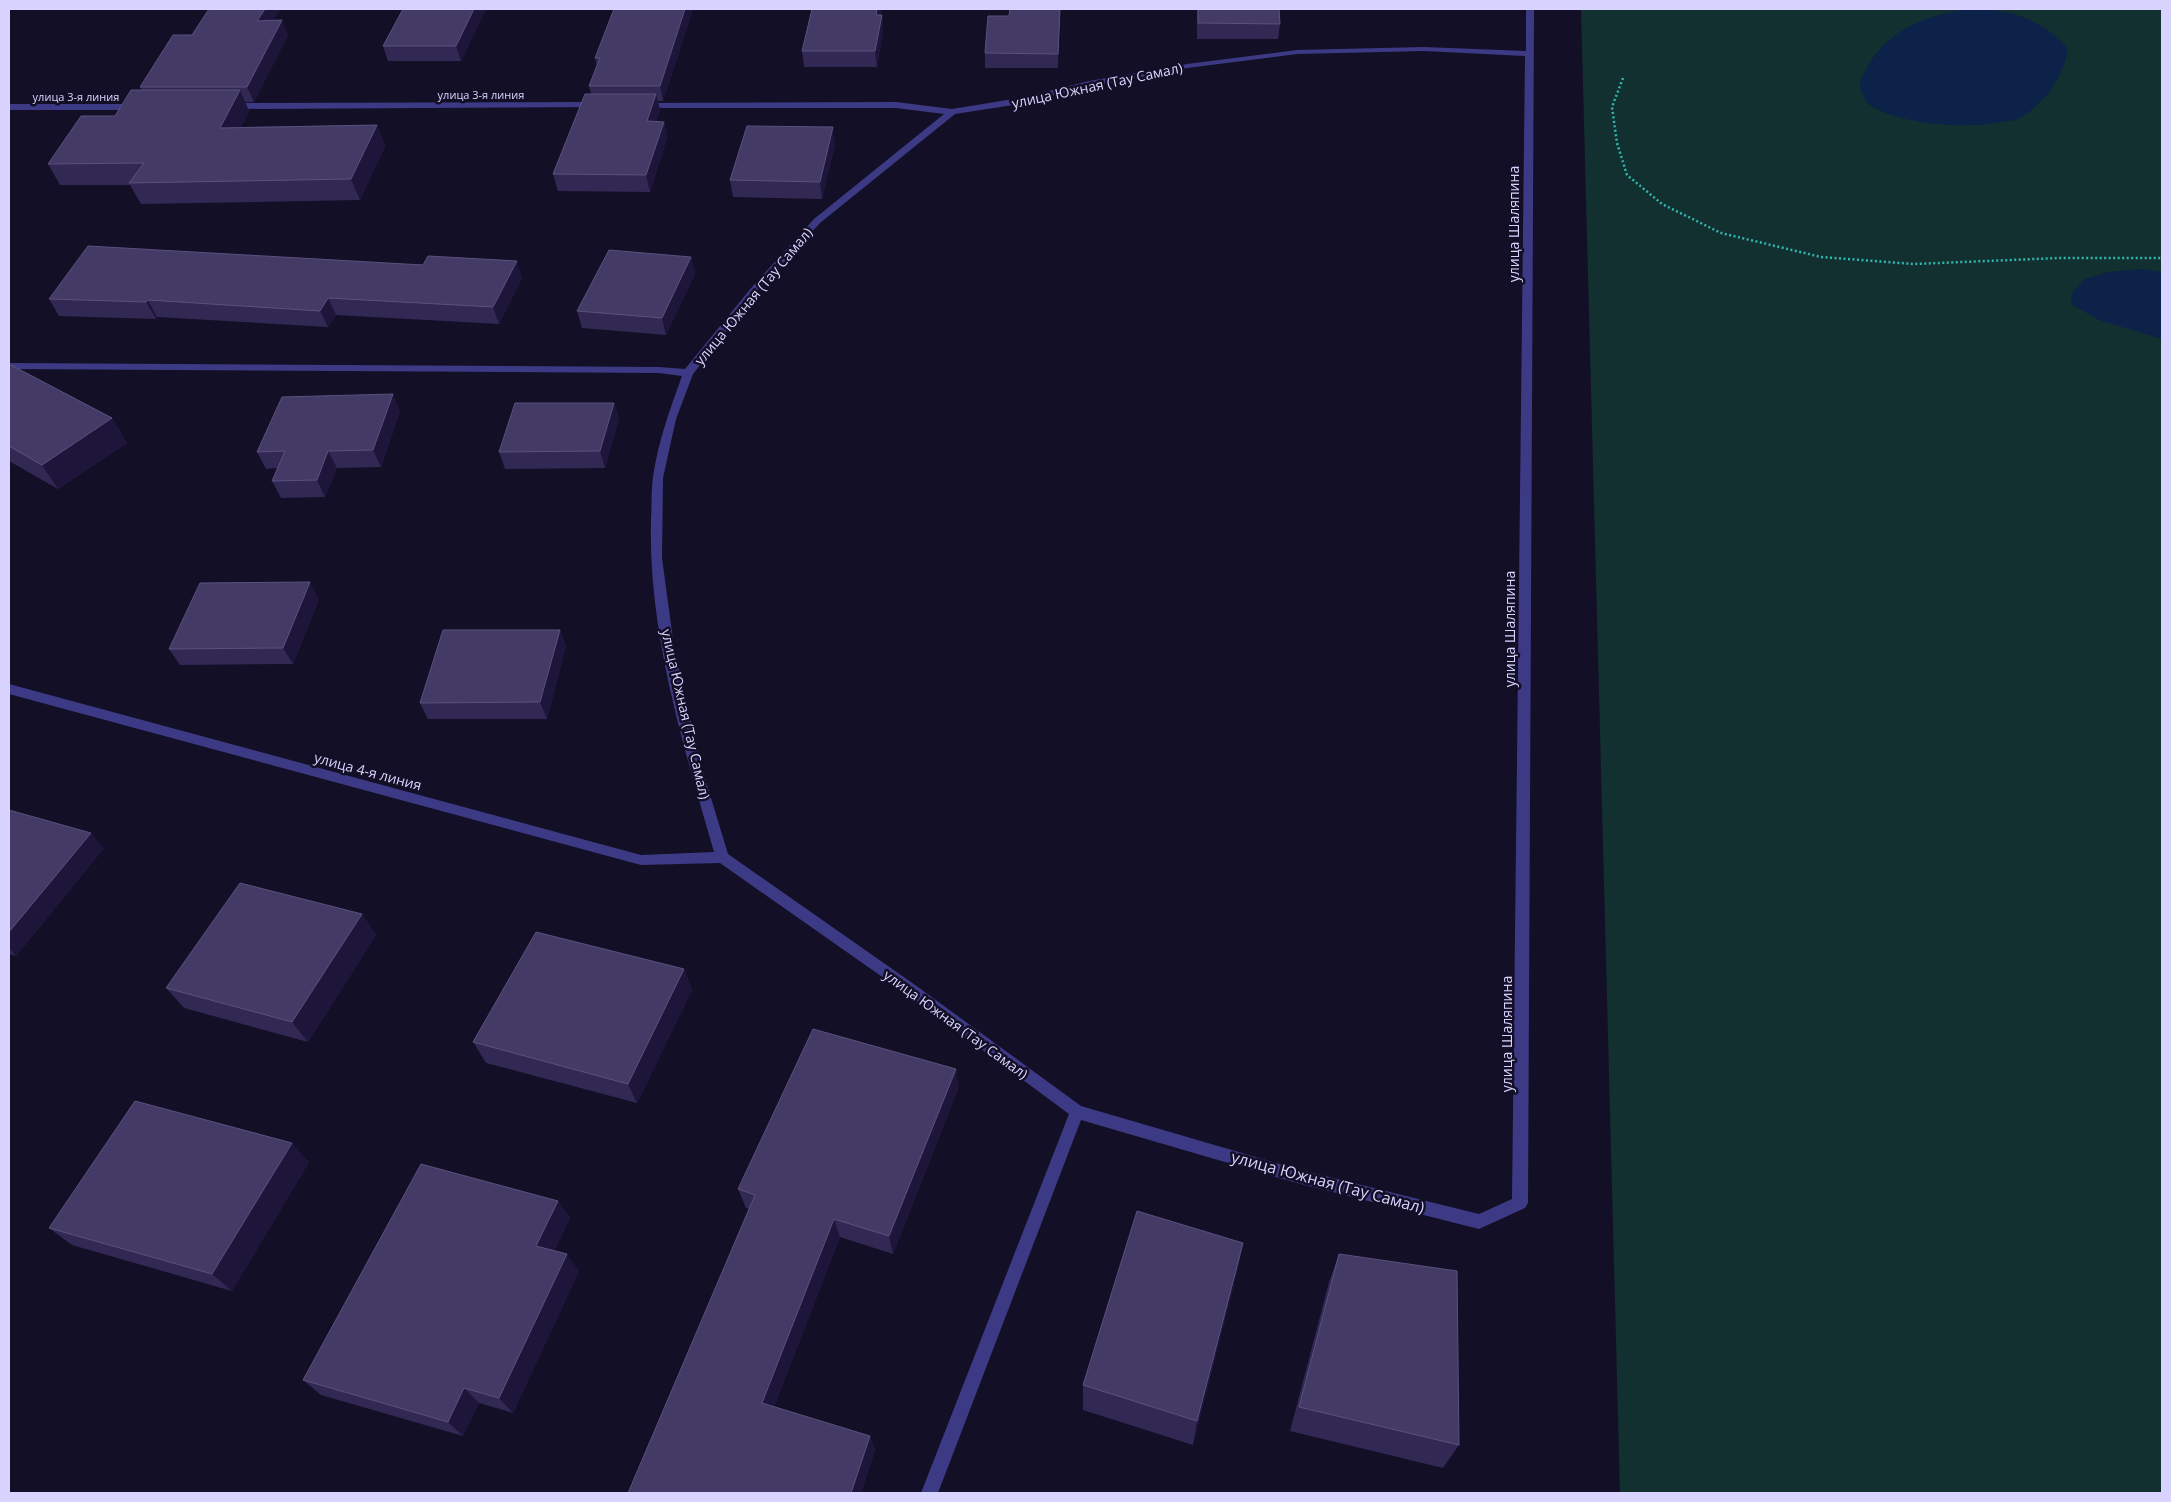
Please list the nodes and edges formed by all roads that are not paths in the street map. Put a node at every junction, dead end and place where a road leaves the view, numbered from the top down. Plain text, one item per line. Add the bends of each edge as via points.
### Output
1 (1530, 9) edge
2 (1529, 54) junction
3 (607, 105) edge
4 (637, 105) edge
5 (218, 106) edge
6 (9, 107) edge
7 (148, 107) edge
8 (952, 112) junction
9 (9, 366) edge
10 (688, 374) junction
11 (9, 689) edge
12 (722, 858) junction
13 (1077, 1112) junction
14 (1520, 1203) joint
15 (930, 1493) edge

1 - 2 street, улица Шаляпина
2 - 8 street, улица Южная (Тау Самал) via 1424,49 1297,52 1187,66
2 - 14 street, улица Шаляпина
3 - 5 street, улица 3-я линия
4 - 8 street via 896,104
6 - 7 street, улица 3-я линия
8 - 10 street, улица Южная (Тау Самал) via 817,221 755,290
9 - 10 street via 660,370
10 - 12 street, улица Южная (Тау Самал) via 671,419 658,478 656,558 668,648 695,765
11 - 12 street, улица 4-я линия via 641,860
12 - 13 street, улица Южная (Тау Самал) via 913,991
13 - 14 street, улица Южная (Тау Самал) via 1296,1176 1479,1222
13 - 15 street

